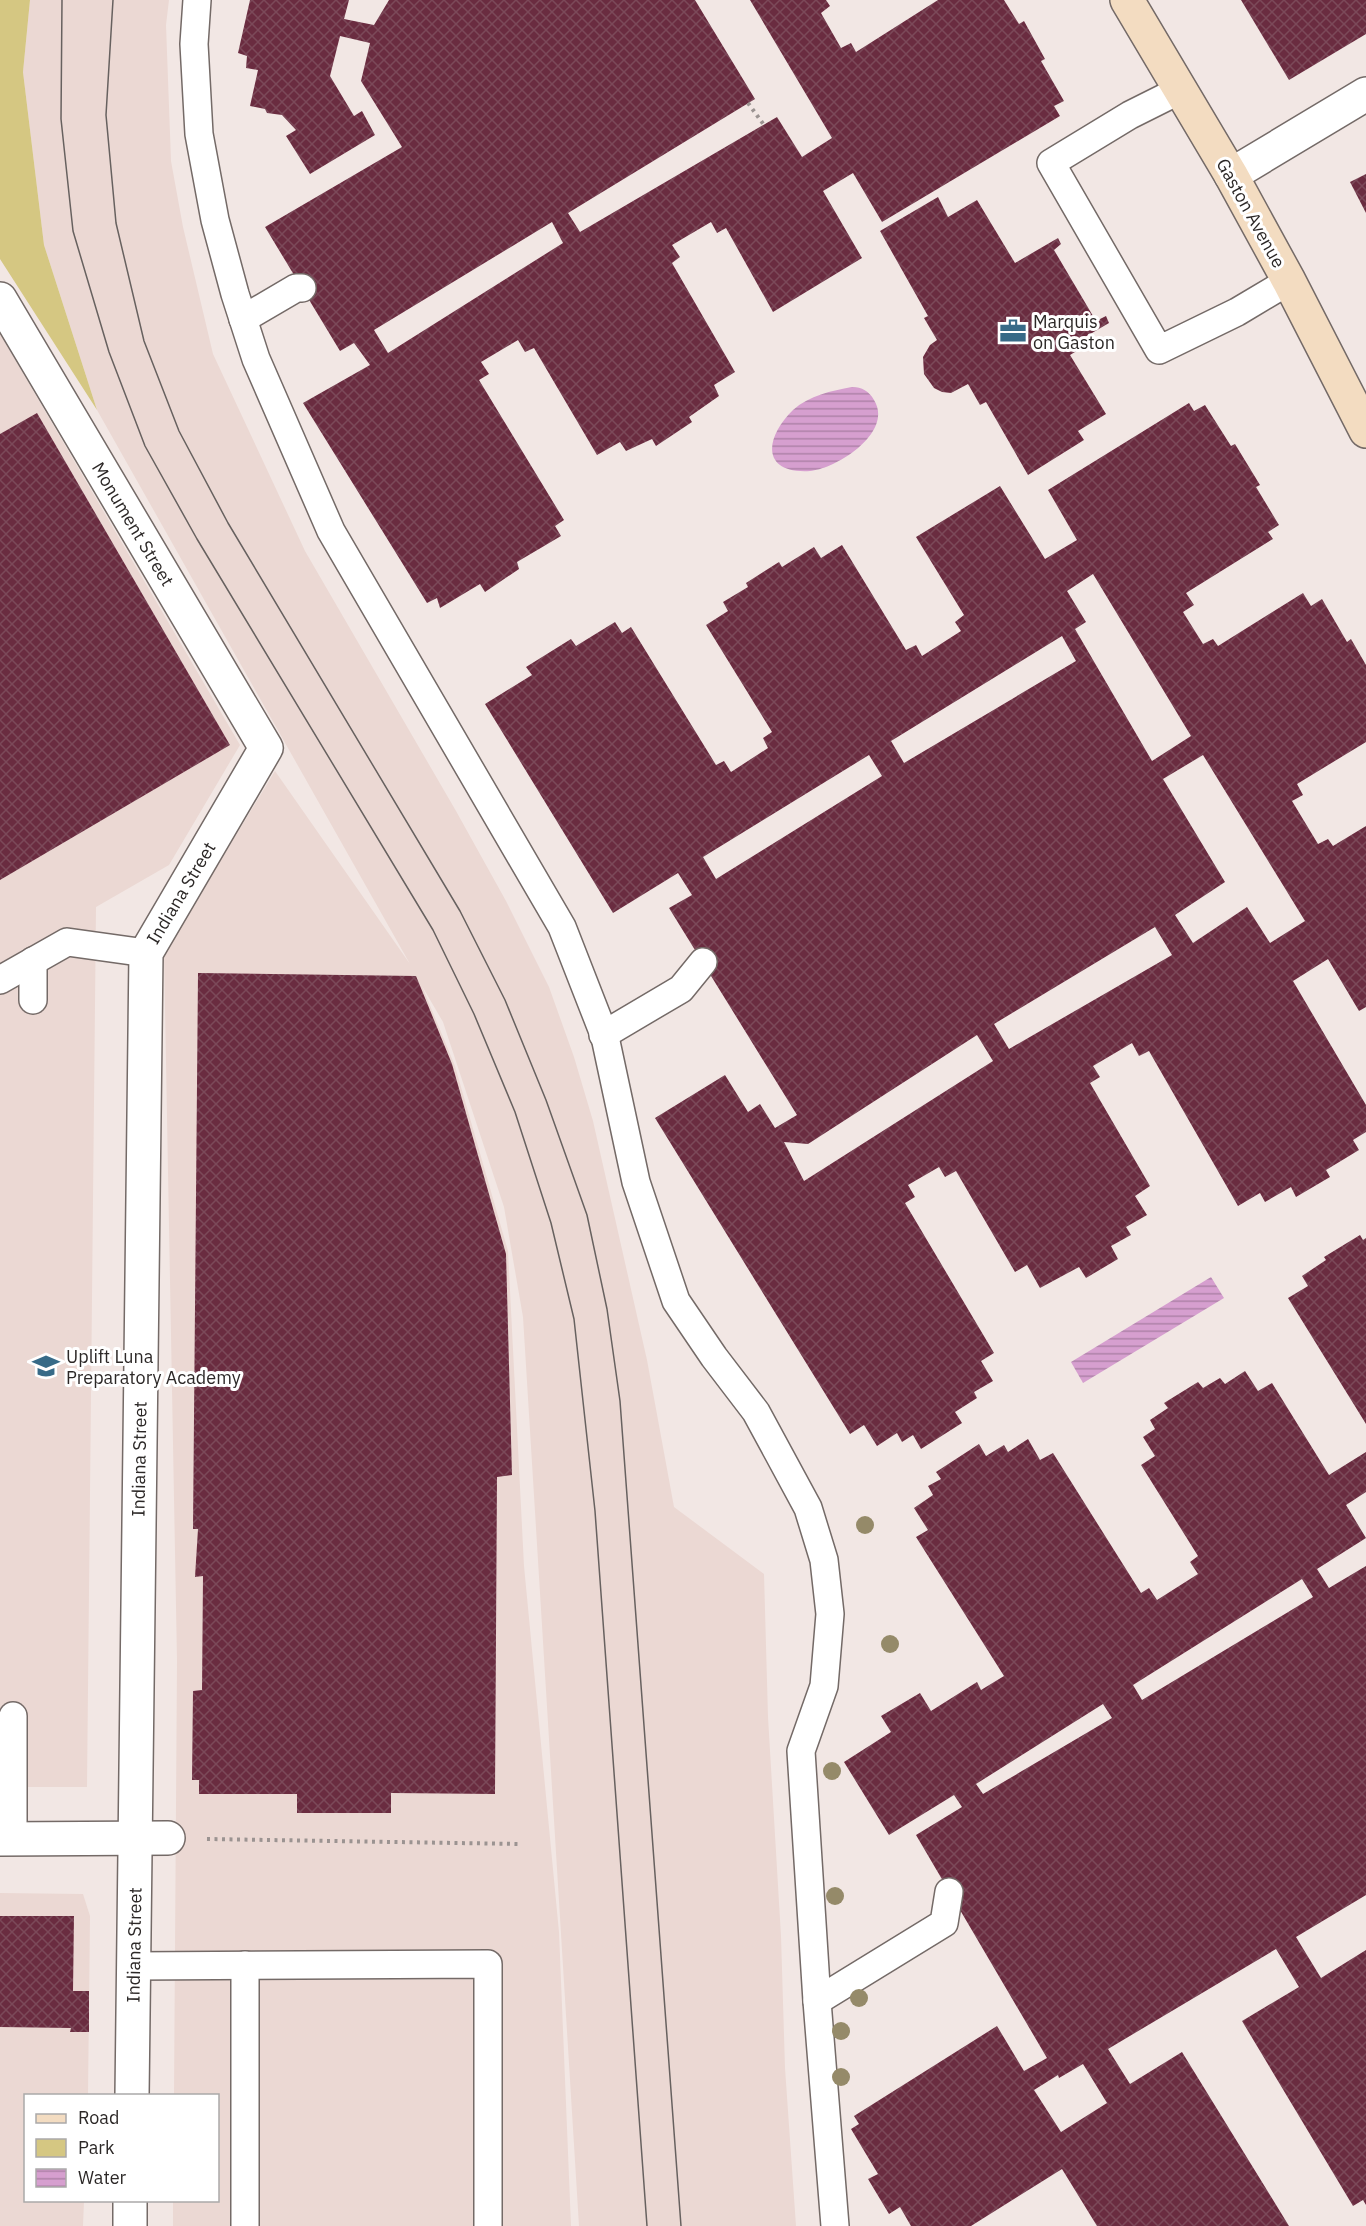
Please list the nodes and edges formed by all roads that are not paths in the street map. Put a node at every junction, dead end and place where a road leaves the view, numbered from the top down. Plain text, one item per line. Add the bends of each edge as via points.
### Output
1 (197, 0) edge
2 (1127, 0) edge
3 (1180, 90) junction
4 (1366, 94) edge
5 (1231, 175) junction
6 (1289, 281) junction
7 (302, 288) dead end
8 (0, 299) edge
9 (243, 319) junction
10 (9, 335) edge
11 (1366, 432) edge
12 (266, 748) joint
13 (146, 952) junction
14 (33, 961) junction
15 (703, 962) dead end
16 (0, 980) edge
17 (33, 1000) dead end
18 (603, 1035) junction
19 (13, 1716) dead end
20 (168, 1838) dead end
21 (6, 1839) edge
22 (135, 1839) junction
23 (949, 1892) dead end
24 (245, 1965) junction
25 (134, 1966) junction
26 (817, 2001) junction
27 (132, 2094) edge
28 (130, 2202) edge
29 (130, 2226) edge
30 (245, 2226) edge
31 (488, 2226) edge
32 (835, 2226) edge

1 - 9 lane via 194,44 199,134 215,220
2 - 3 street, Gaston Avenue
3 - 5 street, Gaston Avenue
3 - 6 lane via 1051,162 1159,350 1237,312
4 - 5 street
5 - 6 street, Gaston Avenue
6 - 11 street, Gaston Avenue
7 - 9 lane
8 - 10 street, Monument Street
9 - 18 lane via 256,359 330,531 562,927
10 - 12 street, Monument Street
12 - 13 street, Indiana Street
13 - 14 lane via 67,942
13 - 22 street, Indiana Street
14 - 16 lane
14 - 17 lane
15 - 18 lane via 681,989
18 - 26 lane via 636,1182 676,1301 756,1412 808,1508 824,1560 830,1614 824,1686 801,1751
19 - 21 lane
20 - 22 street
21 - 22 street
22 - 25 street, Indiana Street
23 - 26 lane via 944,1923
24 - 25 lane
24 - 30 lane
24 - 31 lane via 488,1964
25 - 27 street, Indiana Street
26 - 32 lane
28 - 29 street

